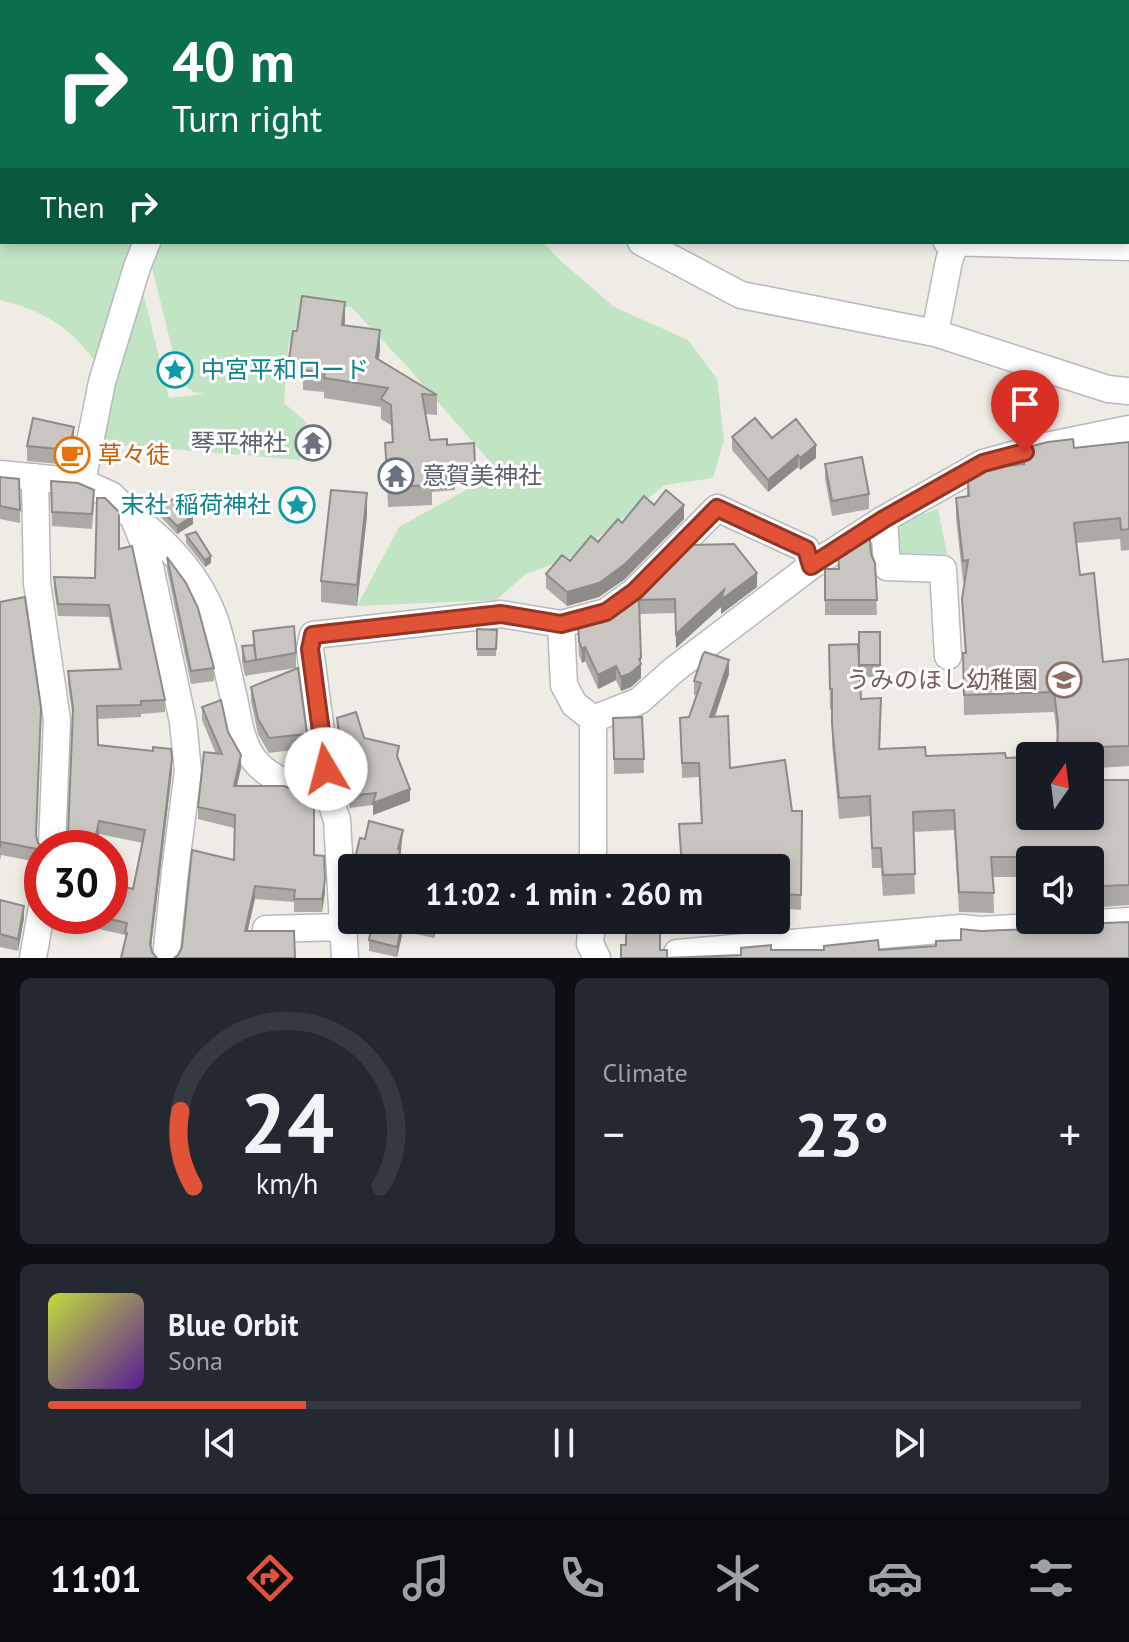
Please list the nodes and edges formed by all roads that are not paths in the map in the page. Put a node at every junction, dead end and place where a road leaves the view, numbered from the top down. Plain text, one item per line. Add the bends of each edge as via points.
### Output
1 (146, 244) edge
2 (645, 244) edge
3 (951, 244) edge
4 (996, 244) edge
5 (1129, 247) edge
6 (935, 333) junction
7 (1129, 391) edge
8 (1129, 429) edge
9 (0, 474) edge
10 (35, 477) junction
11 (82, 482) junction
12 (133, 517) junction
13 (884, 519) junction
14 (811, 566) junction
15 (561, 624) junction
16 (948, 656) dead end
17 (593, 719) junction
18 (330, 799) junction
19 (53, 830) edge
20 (339, 854) edge
21 (593, 854) edge
22 (1129, 921) edge
23 (338, 927) edge
24 (266, 929) edge
25 (37, 934) edge
26 (343, 934) edge
27 (591, 934) edge
28 (677, 953) dead end
29 (33, 958) edge
30 (166, 958) edge
31 (345, 958) edge
32 (597, 958) edge

1 - 11 street via 102,382
2 - 6 street via 741,295
3 - 6 street
4 - 5 street
6 - 7 street via 1108,389
8 - 13 street via 983,463
9 - 10 street
10 - 11 street
10 - 19 street via 37,583 57,720
11 - 12 street via 111,495
12 - 18 street via 152,531 202,590 256,763 283,782
12 - 30 street via 146,548 183,722 188,771
13 - 14 street
13 - 16 street via 887,567 943,569
14 - 15 street via 806,549 717,508 635,591 606,612
14 - 17 street via 639,701
15 - 17 street via 564,685 574,704
15 - 18 street via 501,614 313,635 310,649
17 - 21 street
18 - 20 street
22 - 28 street via 961,928
23 - 24 street
25 - 29 street
26 - 31 street
27 - 32 street

